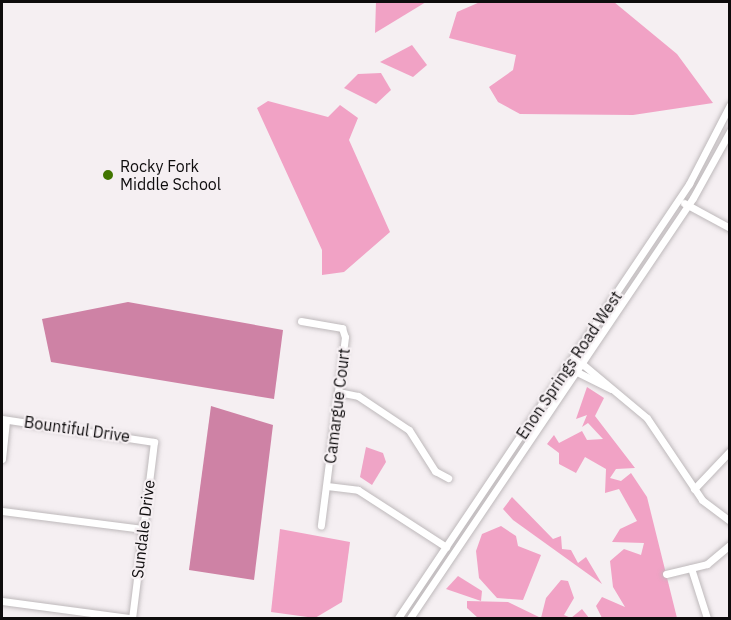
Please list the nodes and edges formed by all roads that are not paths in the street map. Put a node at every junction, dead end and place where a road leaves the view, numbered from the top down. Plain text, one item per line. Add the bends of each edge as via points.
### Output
1 (729, 105) edge
2 (729, 130) edge
3 (679, 200) junction
4 (688, 205) junction
5 (729, 228) edge
6 (301, 321) dead end
7 (574, 357) junction
8 (582, 363) junction
9 (567, 367) junction
10 (575, 372) junction
11 (611, 389) junction
12 (338, 392) junction
13 (4, 419) edge
14 (152, 441) joint
15 (729, 451) edge
16 (2, 459) edge
17 (448, 478) dead end
18 (327, 486) junction
19 (694, 489) junction
20 (2, 511) edge
21 (729, 521) edge
22 (321, 525) dead end
23 (143, 529) junction
24 (729, 545) edge
25 (446, 547) junction
26 (691, 568) junction
27 (666, 574) dead end
28 (2, 601) edge
29 (130, 618) edge
30 (398, 618) edge
31 (410, 618) edge
32 (707, 618) edge

1 - 3 street, Enon Springs Road West
2 - 4 street
3 - 4 street
3 - 7 street, Enon Springs Road West
4 - 5 street
4 - 8 street
6 - 12 street, Camargue Court via 342,328
7 - 8 street
7 - 9 street, Enon Springs Road West
8 - 10 street
8 - 11 street
9 - 10 street
9 - 25 street, Enon Springs Road West
10 - 11 street
10 - 31 street
11 - 19 street via 647,418
12 - 17 street via 358,396 409,430 435,471
12 - 18 street, Camargue Court
13 - 14 street, Bountiful Drive
13 - 16 street
14 - 23 street, Sundale Drive
15 - 19 street
18 - 22 street, Camargue Court
18 - 25 street via 358,490
19 - 21 street
20 - 23 street
23 - 29 street, Sundale Drive
24 - 26 street via 715,558
25 - 30 street, Enon Springs Road West
26 - 27 street
26 - 32 street
28 - 29 street

